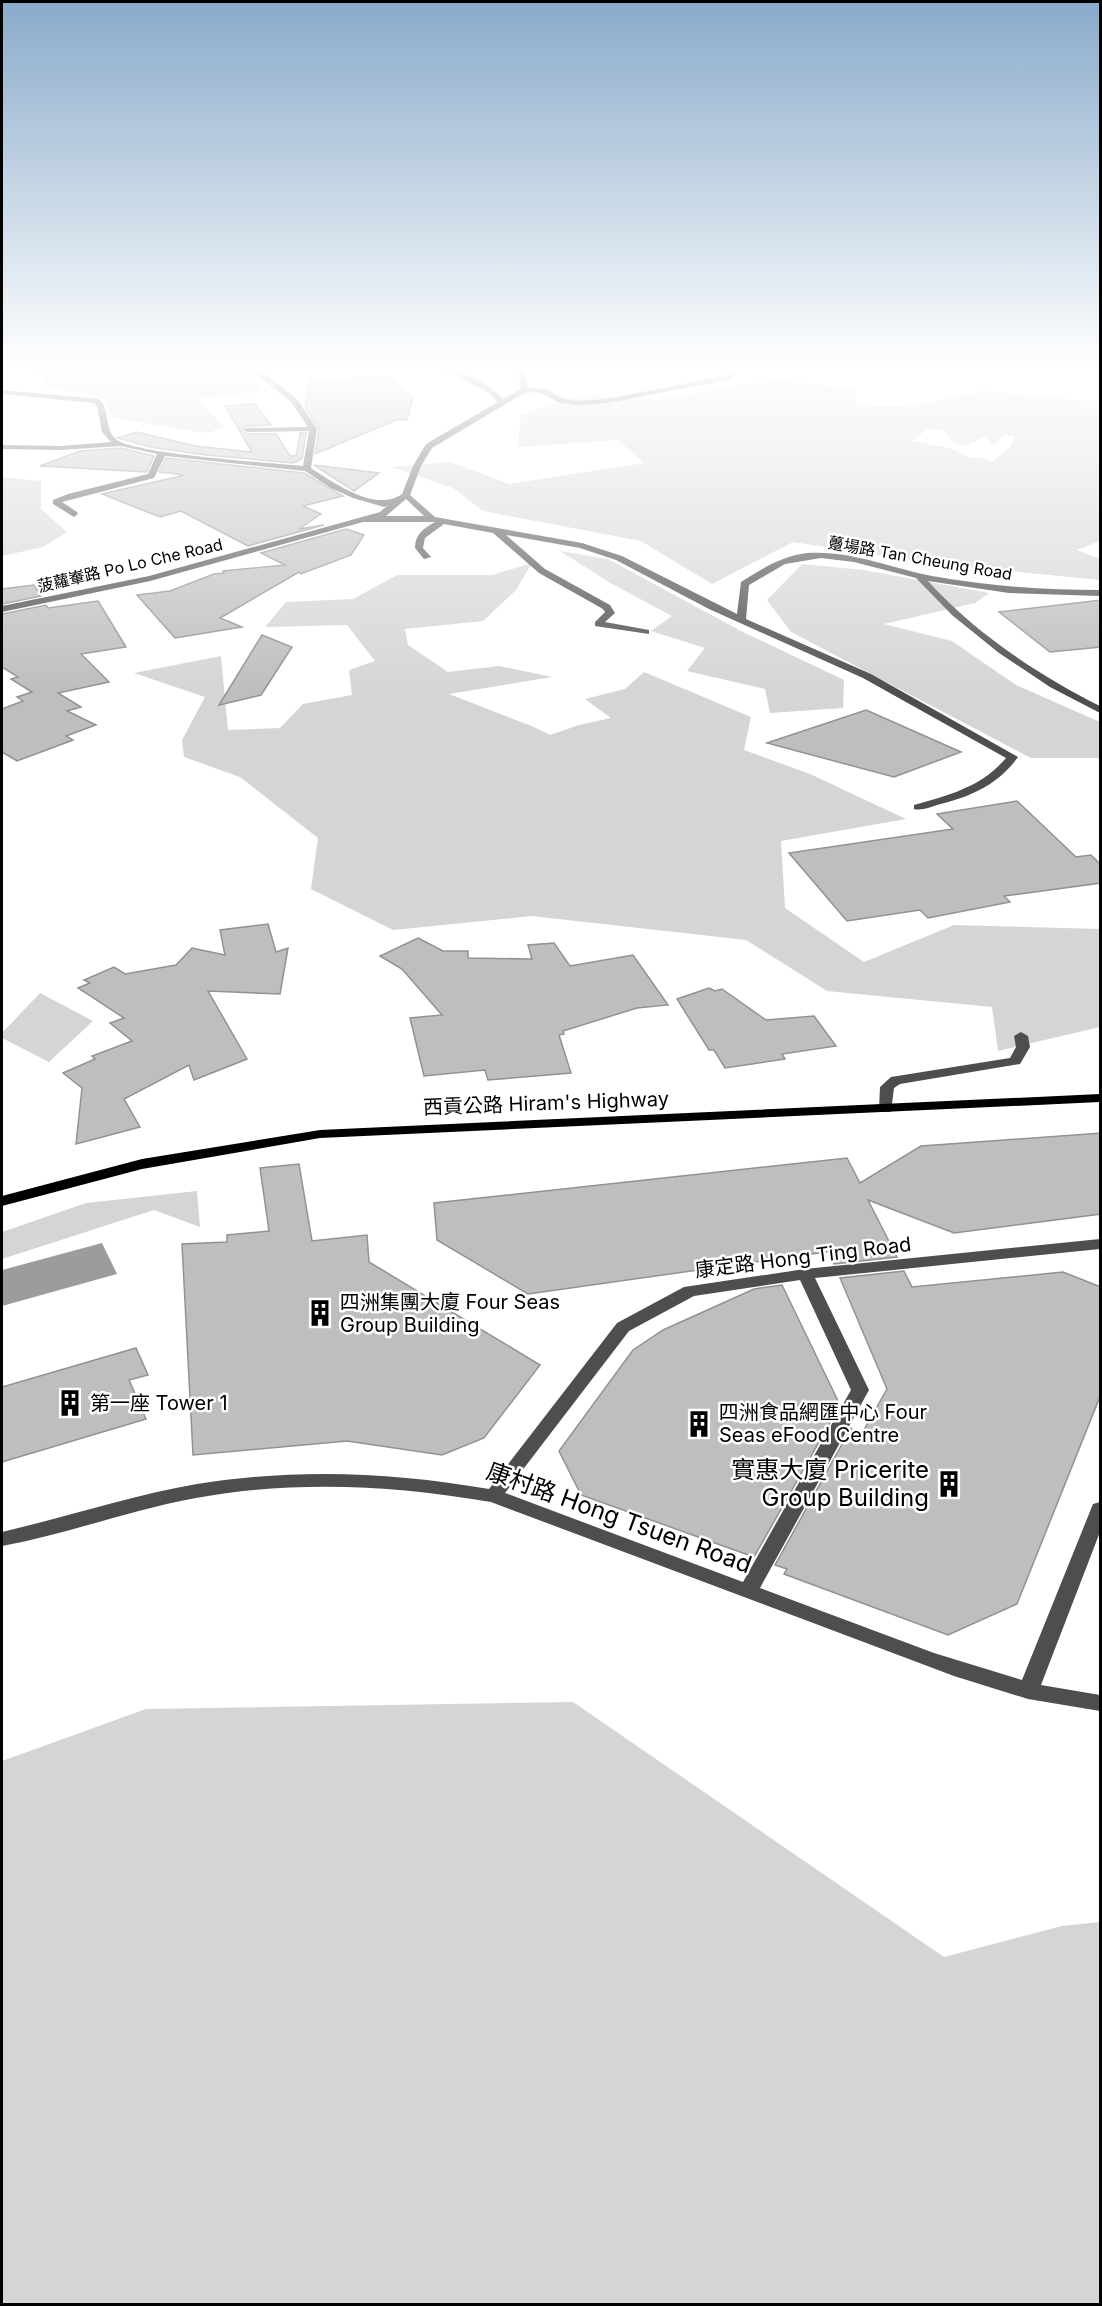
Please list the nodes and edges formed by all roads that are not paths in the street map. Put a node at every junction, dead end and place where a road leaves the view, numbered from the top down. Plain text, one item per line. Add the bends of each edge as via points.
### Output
1 (149, 477) edge
2 (319, 477) edge
3 (413, 477) edge
4 (406, 495) junction
5 (74, 514) dead end
6 (432, 519) junction
7 (364, 520) junction
8 (443, 520) junction
9 (495, 530) junction
10 (427, 557) dead end
11 (918, 576) junction
12 (1101, 593) edge
13 (2, 609) edge
14 (741, 620) junction
15 (646, 632) dead end
16 (1101, 710) edge
17 (918, 807) dead end
18 (1021, 1036) dead end
19 (1100, 1098) edge
20 (886, 1109) junction
21 (2, 1201) edge
22 (1101, 1244) edge
23 (805, 1274) junction
24 (493, 1496) junction
25 (1101, 1509) edge
26 (2, 1539) edge
27 (748, 1591) junction
28 (1028, 1691) junction
29 (1101, 1703) edge

1 - 5 street via 56,502
2 - 4 street via 384,504
3 - 4 street, 菠蘿輋路 Po Lo Che Road
4 - 6 street
4 - 7 street, 菠蘿輋路 Po Lo Che Road via 383,514
6 - 7 street
6 - 8 street
7 - 13 street, 菠蘿輋路 Po Lo Che Road via 150,578
8 - 9 street
8 - 10 street via 419,538 419,548
9 - 14 street via 582,546 619,558
9 - 15 street via 542,571 607,607 610,613 598,624
11 - 12 street, 躉場路 Tan Cheung Road via 1019,590
11 - 14 street, 躉場路 Tan Cheung Road via 858,560 818,556 788,559 744,584
11 - 16 street via 934,596 1008,654 1074,698
14 - 17 street via 867,676 1013,757 995,778 975,790
18 - 20 street via 1023,1047 1015,1061 896,1080 887,1087
19 - 20 main road, 西貢公路 Hiram's Highway
20 - 21 main road, 西貢公路 Hiram's Highway via 320,1134 142,1164
22 - 23 street, 康定路 Hong Ting Road
23 - 24 street, 康定路 Hong Ting Road via 690,1292 624,1327
23 - 27 street via 860,1390
24 - 26 street, 康村路 Hong Tsuen Road via 435,1485 371,1480 255,1484 196,1491
24 - 27 street, 康村路 Hong Tsuen Road
25 - 28 street
27 - 28 street, 康村路 Hong Tsuen Road via 940,1663
28 - 29 street, 康村路 Hong Tsuen Road

